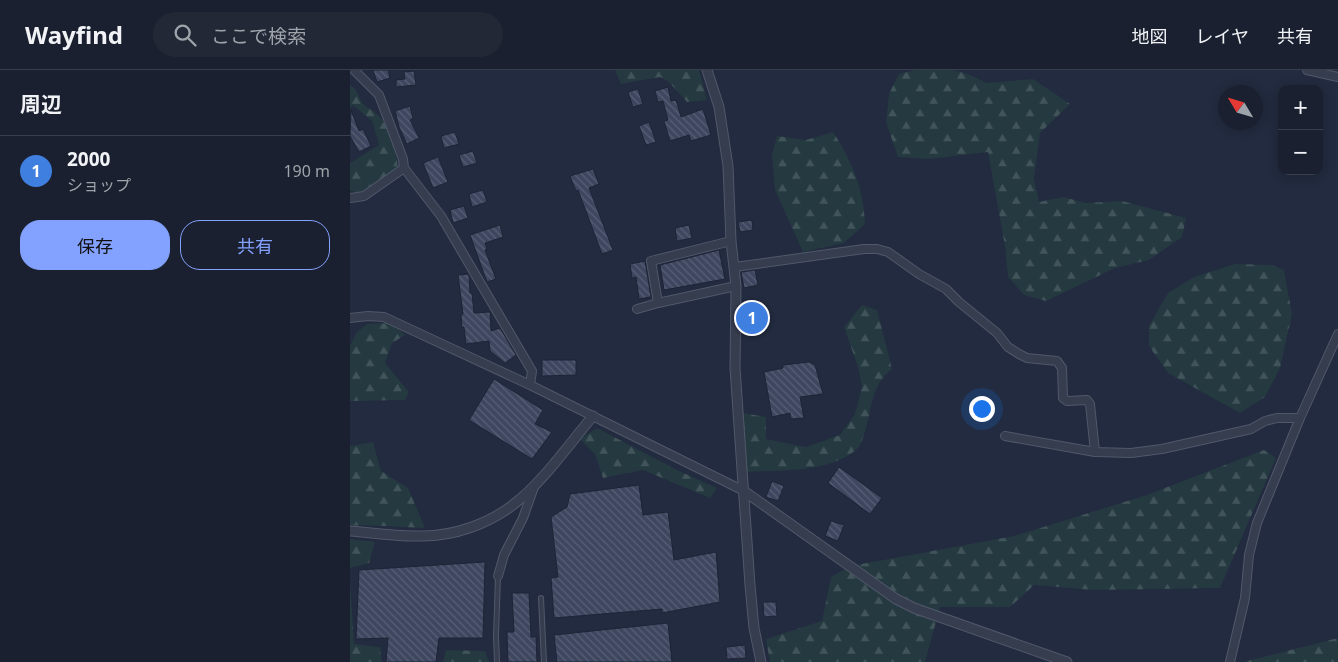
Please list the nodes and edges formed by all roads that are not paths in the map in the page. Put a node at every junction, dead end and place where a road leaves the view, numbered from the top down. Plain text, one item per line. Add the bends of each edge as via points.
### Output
1 (354, 70) edge
2 (708, 70) edge
3 (1307, 70) edge
4 (1338, 77) edge
5 (404, 168) junction
6 (350, 198) edge
7 (731, 241) junction
8 (735, 267) junction
9 (736, 286) junction
10 (658, 302) junction
11 (637, 309) dead end
12 (350, 318) edge
13 (1338, 334) edge
14 (530, 385) junction
15 (593, 416) junction
16 (1300, 418) junction
17 (1005, 436) dead end
18 (1094, 452) junction
19 (534, 485) junction
20 (744, 490) junction
21 (350, 531) edge
22 (498, 576) joint
23 (541, 598) dead end
24 (497, 662) edge
25 (544, 662) edge
26 (761, 662) edge
27 (1067, 662) edge
28 (1230, 662) edge

1 - 5 street via 379,95
2 - 7 street via 725,139
3 - 4 street
5 - 6 street via 364,196
5 - 14 street via 441,216 532,371
7 - 8 street
7 - 10 street via 651,261
8 - 9 street
8 - 18 street via 864,249 888,252 946,288 997,333 1008,347 1027,358 1057,361 1062,368 1063,398 1067,401 1087,400 1090,404
9 - 10 street
9 - 20 street via 735,368
10 - 11 street
12 - 14 street via 384,317
13 - 16 street
14 - 15 street
15 - 19 street
15 - 20 street
16 - 18 street via 1277,418 1251,429 1162,449 1131,453
16 - 28 street via 1257,522 1249,554 1245,598
17 - 18 street
19 - 21 street via 505,511 472,528 421,536
19 - 22 street
20 - 26 street via 754,628
20 - 27 street via 914,608
22 - 24 lane
23 - 25 lane

